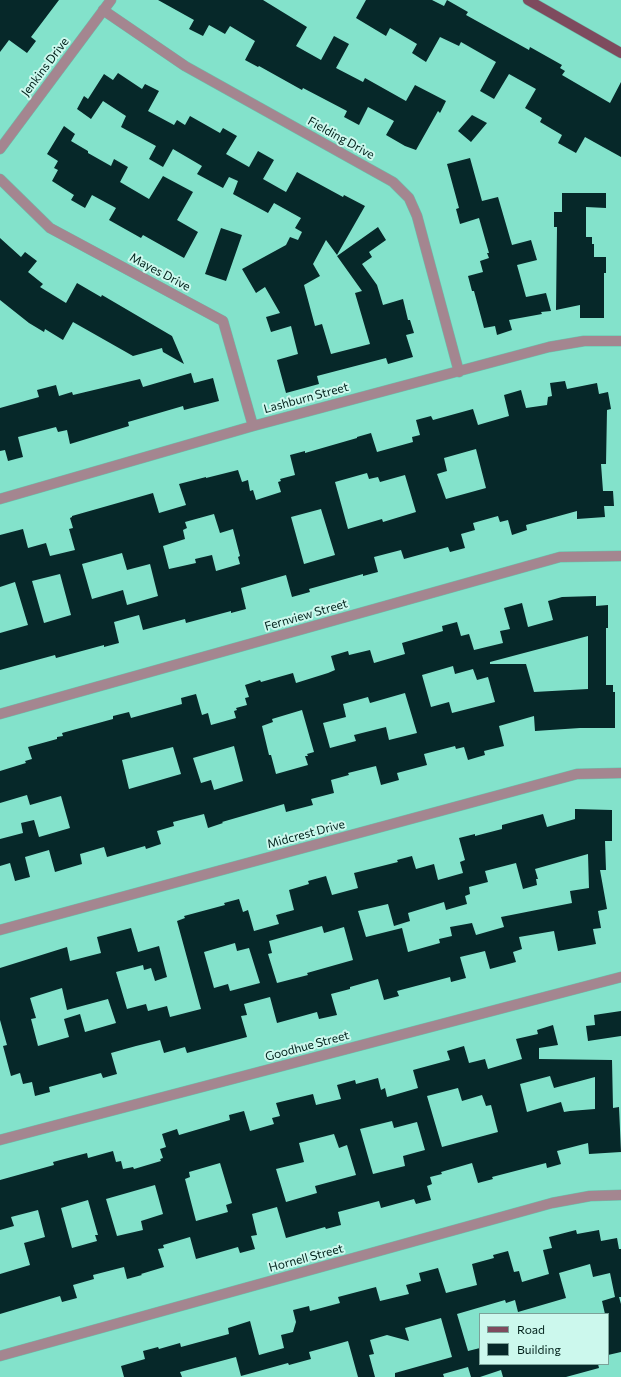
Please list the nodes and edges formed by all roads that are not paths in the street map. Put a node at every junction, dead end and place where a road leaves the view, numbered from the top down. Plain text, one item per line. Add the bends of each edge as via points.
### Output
1 (111, 0) edge
2 (528, 0) edge
3 (103, 10) junction
4 (621, 53) edge
5 (0, 149) edge
6 (0, 179) edge
7 (621, 341) edge
8 (459, 372) junction
9 (253, 426) junction
10 (0, 499) edge
11 (621, 556) edge
12 (0, 714) edge
13 (621, 773) edge
14 (0, 930) edge
15 (621, 977) edge
16 (0, 1140) edge
17 (621, 1195) edge
18 (0, 1356) edge

1 - 3 street, Jenkins Drive
2 - 4 main road
3 - 5 street, Jenkins Drive
3 - 8 street, Fielding Drive via 185,66 393,182 409,198 417,216
6 - 9 street, Mayes Drive via 50,228 223,321
7 - 8 street, Lashburn Street via 584,341 549,347
8 - 9 street, Lashburn Street
9 - 10 street, Lashburn Street
11 - 12 street, Fernview Street via 560,557
13 - 14 street, Midcrest Drive via 577,774
15 - 16 street, Goodhue Street
17 - 18 street, Hornell Street via 590,1196 552,1203

